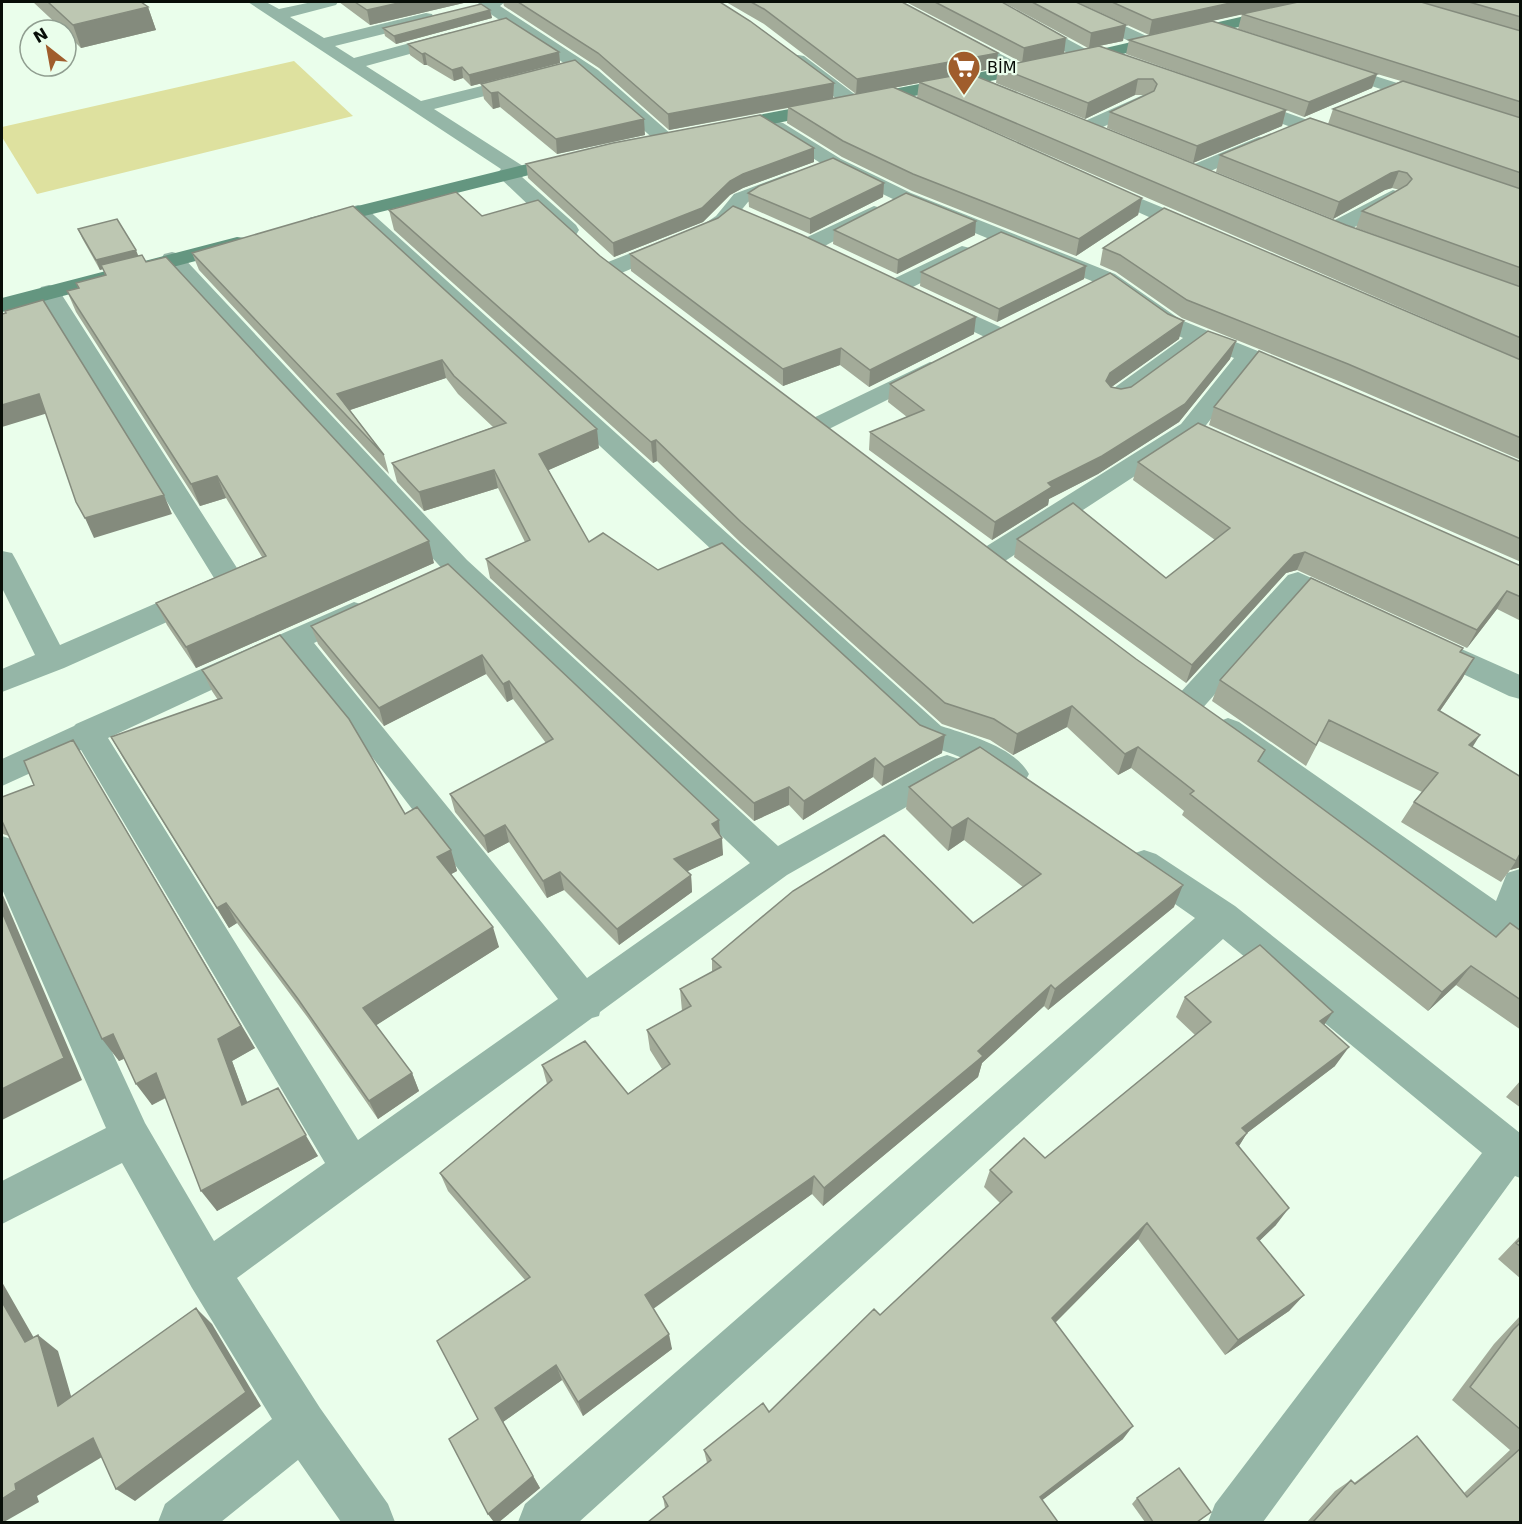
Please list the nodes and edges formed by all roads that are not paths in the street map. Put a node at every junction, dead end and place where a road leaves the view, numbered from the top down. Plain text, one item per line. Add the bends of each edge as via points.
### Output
1 (256, 2) edge
2 (330, 2) edge
3 (891, 2) edge
4 (988, 2) edge
5 (1061, 2) edge
6 (1325, 2) edge
7 (486, 3) edge
8 (442, 14) edge
9 (276, 15) junction
10 (511, 20) junction
11 (488, 27) edge
12 (1210, 28) junction
13 (465, 33) edge
14 (1243, 39) edge
15 (1147, 43) junction
16 (321, 44) junction
17 (783, 49) edge
18 (1094, 55) junction
19 (1320, 63) edge
20 (352, 64) junction
21 (580, 66) junction
22 (1135, 66) edge
23 (1019, 71) junction
24 (969, 81) junction
25 (1396, 88) junction
26 (1000, 94) edge
27 (894, 95) junction
28 (1225, 97) edge
29 (1365, 100) edge
30 (1143, 101) edge
31 (854, 103) junction
32 (418, 107) junction
33 (925, 109) edge
34 (1334, 112) edge
35 (764, 120) junction
36 (1062, 120) edge
37 (1303, 125) junction
38 (1521, 128) edge
39 (1083, 129) junction
40 (1105, 137) edge
41 (665, 139) junction
42 (645, 143) edge
43 (1356, 143) edge
44 (593, 154) edge
45 (834, 163) junction
46 (1170, 163) edge
47 (1192, 172) junction
48 (513, 173) junction
49 (1082, 180) edge
50 (1214, 181) edge
51 (1393, 196) edge
52 (904, 197) junction
53 (358, 211) junction
54 (1312, 220) edge
55 (293, 228) edge
56 (1335, 229) junction
57 (260, 236) edge
58 (996, 236) junction
59 (1214, 238) edge
60 (1360, 239) edge
61 (811, 245) edge
62 (596, 256) junction
63 (172, 259) junction
64 (1107, 279) junction
65 (639, 290) edge
66 (49, 292) junction
67 (1077, 294) edge
68 (2, 304) edge
69 (1201, 336) junction
70 (1249, 356) junction
71 (1321, 385) edge
72 (1116, 398) edge
73 (842, 445) edge
74 (992, 556) edge
75 (2, 560) edge
76 (457, 567) junction
77 (424, 581) edge
78 (381, 600) edge
79 (1369, 616) edge
80 (1410, 636) edge
81 (294, 639) junction
82 (53, 660) junction
83 (2, 681) edge
84 (1521, 688) edge
85 (87, 732) junction
86 (977, 751) junction
87 (2, 773) edge
88 (1036, 791) edge
89 (2, 850) edge
90 (1124, 850) edge
91 (775, 865) junction
92 (1521, 884) edge
93 (1222, 917) junction
94 (1513, 933) edge
95 (585, 1004) junction
96 (130, 1137) junction
97 (1515, 1154) edge
98 (352, 1169) junction
99 (2, 1203) edge
100 (208, 1272) junction
101 (303, 1425) junction
102 (183, 1522) edge
103 (370, 1522) edge
104 (543, 1522) edge
105 (1233, 1522) edge

1 - 9 street
2 - 9 street
3 - 23 street
4 - 18 street
5 - 15 street
6 - 12 main road
7 - 10 street
8 - 16 street
9 - 16 street
10 - 11 street
10 - 21 street
12 - 14 street
12 - 15 main road
13 - 20 street
15 - 18 main road
16 - 20 street
17 - 31 street
18 - 22 street
18 - 23 main road
19 - 25 street
20 - 32 street
21 - 32 street
21 - 41 street
23 - 24 main road
24 - 26 street
24 - 27 main road
25 - 29 street
25 - 38 street
27 - 31 main road
27 - 33 street
28 - 37 street
30 - 39 street
31 - 35 main road
32 - 48 street
34 - 37 street
35 - 41 main road
35 - 45 street
36 - 39 street
37 - 43 street
37 - 47 street
39 - 40 street
41 - 42 main road
44 - 48 main road
45 - 52 street
45 - 62 street via 741,198 741,214 711,228
46 - 47 street
47 - 50 street
48 - 53 main road
48 - 62 street
49 - 59 street via 1150,219
51 - 56 street
52 - 58 street
52 - 61 street
53 - 55 main road
53 - 86 street via 930,734
54 - 56 street
56 - 60 street
57 - 63 main road
58 - 64 street via 1088,261
58 - 73 street via 887,281 1009,330 807,419
62 - 65 street
63 - 66 main road
63 - 76 street
64 - 67 street
64 - 69 street via 1173,325
66 - 68 main road
66 - 82 street via 231,582
69 - 70 street
69 - 72 street
70 - 71 street
70 - 74 street via 1201,434
75 - 82 street
76 - 77 street
76 - 91 street
78 - 81 street
79 - 94 street via 1298,582 1180,696
80 - 84 street
81 - 85 street
81 - 95 street
82 - 83 street
85 - 87 street
85 - 98 street
86 - 88 street
86 - 91 street
89 - 96 street
90 - 93 street
91 - 95 street
92 - 94 street
93 - 97 street
93 - 104 street
95 - 98 street
96 - 99 street
96 - 100 street
97 - 105 street
98 - 100 street
100 - 101 street
101 - 102 street
101 - 103 street

